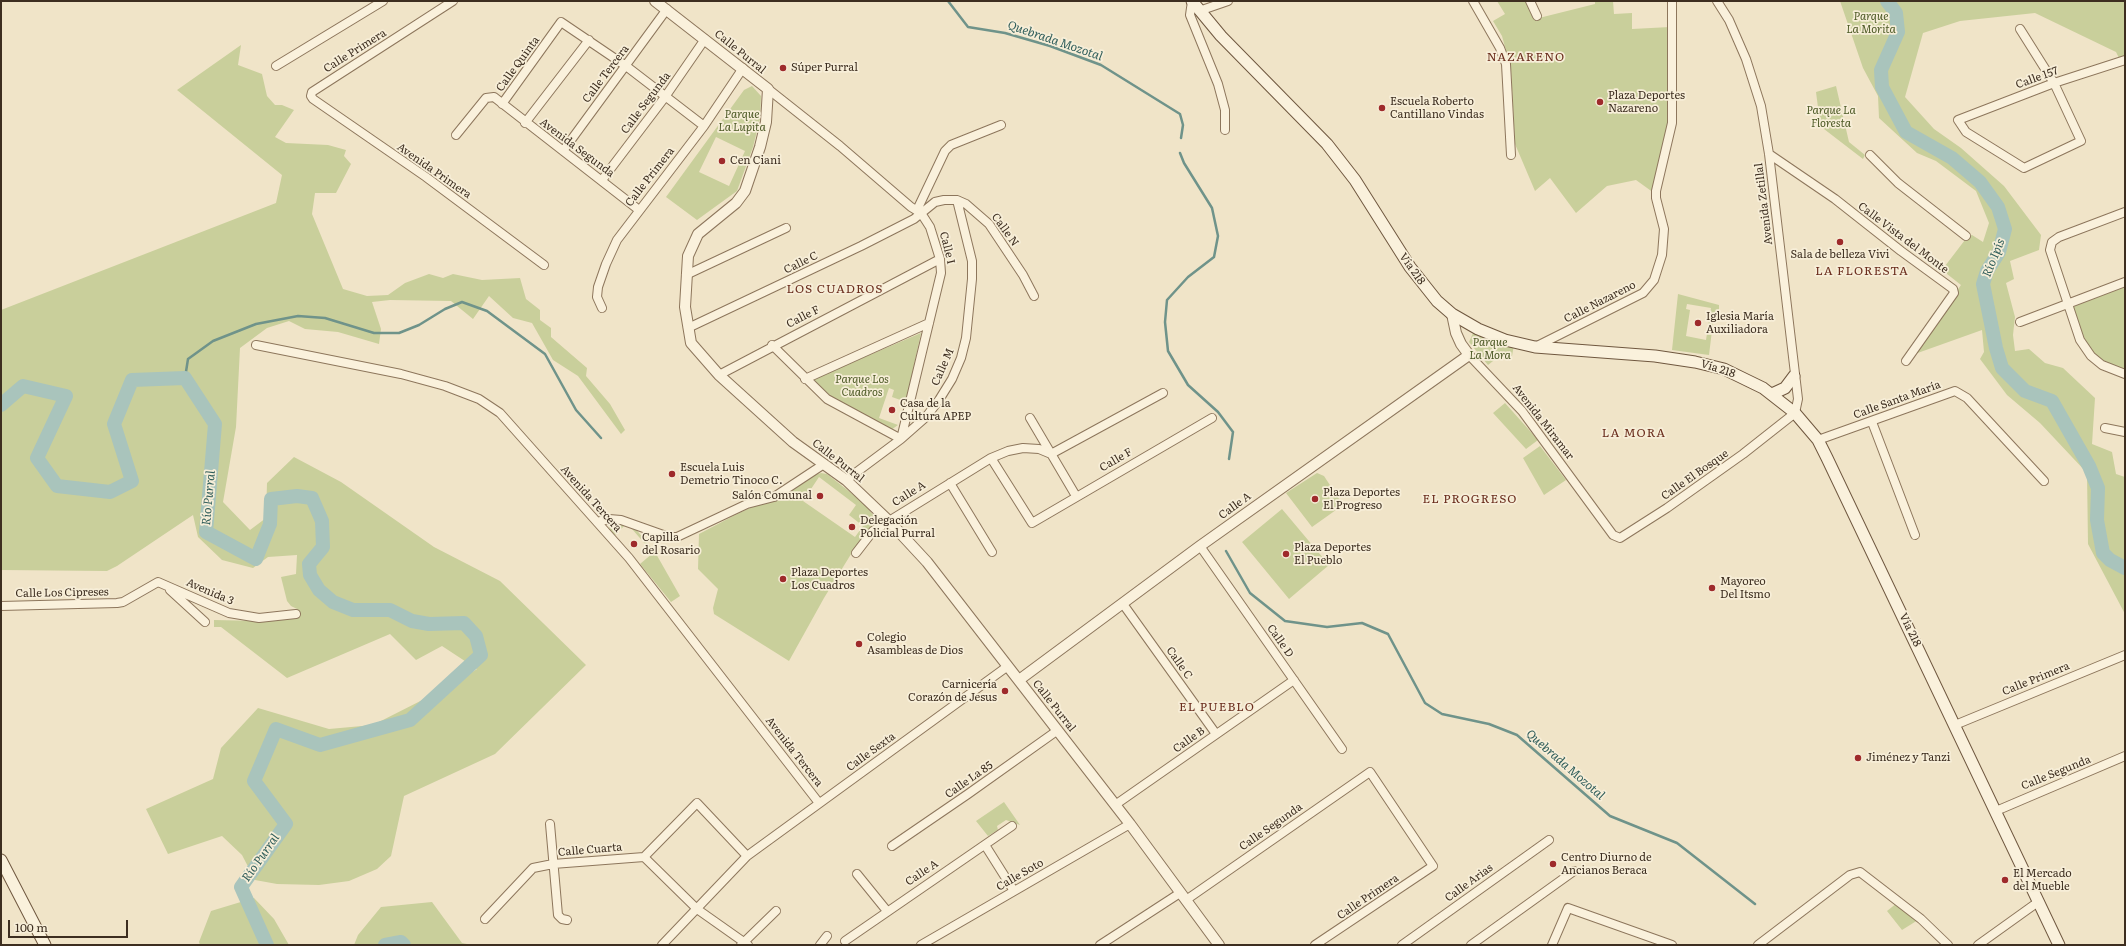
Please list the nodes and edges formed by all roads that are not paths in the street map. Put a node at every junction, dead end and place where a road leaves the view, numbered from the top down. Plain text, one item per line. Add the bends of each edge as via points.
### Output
1 (383, 1) edge
2 (453, 1) edge
3 (655, 1) edge
4 (1192, 1) edge
5 (1228, 1) edge
6 (1473, 1) edge
7 (1530, 1) edge
8 (1672, 1) edge
9 (1716, 1) edge
10 (667, 10) junction
11 (1199, 11) junction
12 (1537, 16) dead end
13 (2020, 29) dead end
14 (706, 39) junction
15 (589, 40) junction
16 (2125, 60) edge
17 (276, 66) dead end
18 (626, 66) junction
19 (743, 68) junction
20 (2054, 83) junction
21 (768, 89) junction
22 (311, 96) joint
23 (665, 97) junction
24 (502, 104) junction
25 (525, 123) junction
26 (1001, 125) dead end
27 (704, 126) junction
28 (1225, 130) dead end
29 (456, 135) dead end
30 (563, 151) junction
31 (1769, 154) junction
32 (1511, 155) dead end
33 (1870, 155) dead end
34 (602, 180) junction
35 (957, 200) junction
36 (639, 210) junction
37 (919, 212) junction
38 (2125, 212) edge
39 (786, 228) dead end
40 (1966, 236) dead end
41 (940, 259) junction
42 (544, 264) dead end
43 (686, 275) junction
44 (2125, 282) edge
45 (1034, 296) dead end
46 (2067, 304) junction
47 (602, 308) dead end
48 (1452, 314) junction
49 (2020, 322) dead end
50 (929, 323) junction
51 (688, 328) junction
52 (256, 345) dead end
53 (772, 346) junction
54 (1535, 347) junction
55 (1469, 356) junction
56 (1906, 361) dead end
57 (2125, 374) edge
58 (719, 375) junction
59 (1794, 376) junction
60 (805, 379) junction
61 (1163, 393) dead end
62 (1772, 394) junction
63 (1795, 413) junction
64 (1030, 418) dead end
65 (1212, 418) dead end
66 (1872, 422) junction
67 (2105, 428) dead end
68 (2125, 432) edge
69 (901, 439) junction
70 (1818, 440) junction
71 (1051, 454) junction
72 (991, 458) junction
73 (824, 464) junction
74 (846, 480) junction
75 (2044, 481) dead end
76 (950, 483) junction
77 (1076, 496) junction
78 (889, 521) junction
79 (597, 522) junction
80 (1605, 525) joint
81 (1915, 535) dead end
82 (1200, 546) junction
83 (992, 552) dead end
84 (856, 553) dead end
85 (165, 585) junction
86 (1123, 604) junction
87 (1, 606) edge
88 (296, 614) dead end
89 (205, 622) dead end
90 (2125, 655) edge
91 (1008, 666) junction
92 (1019, 680) junction
93 (1294, 680) junction
94 (1955, 724) junction
95 (1058, 730) junction
96 (1216, 734) junction
97 (1342, 749) dead end
98 (2125, 756) edge
99 (1370, 772) joint
100 (819, 803) junction
101 (1115, 805) junction
102 (1996, 811) junction
103 (550, 824) dead end
104 (1130, 824) junction
105 (1012, 826) dead end
106 (1549, 840) dead end
107 (985, 845) junction
108 (892, 846) dead end
109 (644, 856) junction
110 (747, 856) junction
111 (1, 860) edge
112 (553, 864) junction
113 (1574, 871) dead end
114 (857, 874) dead end
115 (1014, 891) junction
116 (1183, 897) junction
117 (2038, 902) junction
118 (697, 909) junction
119 (776, 911) dead end
120 (887, 911) junction
121 (485, 919) dead end
122 (567, 920) dead end
123 (827, 936) dead end
124 (846, 941) dead end
125 (745, 944) edge
126 (45, 945) edge
127 (662, 945) edge
128 (820, 945) edge
129 (921, 945) edge
130 (1100, 945) edge
131 (1219, 945) edge
132 (1315, 945) edge
133 (1402, 945) edge
134 (1471, 945) edge
135 (1552, 945) edge
136 (1672, 945) edge
137 (1758, 945) edge
138 (1948, 945) edge
139 (1978, 945) edge
140 (2059, 945) edge

1 - 17 street
2 - 22 street, Calle Primera via 312,92
3 - 10 street, Calle Purral
4 - 11 main road, Vía 218
4 - 28 street via 1190,15 1218,84 1225,110
5 - 11 street
6 - 32 street via 1500,48 1506,64
7 - 12 street
8 - 54 street, Calle Nazareno via 1672,123 1656,191 1664,228 1662,255 1654,280 1643,293
9 - 31 street, Avenida Zetillal via 1729,20 1749,68 1761,106
10 - 14 street, Calle Purral
10 - 18 street, Calle Tercera
11 - 48 main road, Vía 218 via 1328,144 1355,180 1414,272 1437,301
13 - 20 street
14 - 19 street, Calle Purral
14 - 23 street, Calle Segunda
15 - 18 street
15 - 24 street, Calle Quinta via 561,22
15 - 25 street
16 - 20 street, Calle 157
18 - 23 street
18 - 30 street, Calle Tercera
19 - 21 street, Calle Purral
19 - 27 street, Calle Primera
20 - 20 street, Calle 157 via 1958,120 1966,132 2024,168 2081,141
21 - 37 street, Calle I
21 - 43 street, Calle Purral via 764,128 745,191 736,203 698,234 688,256
22 - 42 street, Avenida Primera
23 - 27 street
23 - 34 street, Calle Segunda
24 - 25 street, Avenida Segunda
24 - 29 street, Calle Quinta via 494,97 486,98
25 - 30 street, Avenida Segunda
26 - 37 street via 951,145 945,151
27 - 36 street, Calle Primera
30 - 34 street, Avenida Segunda
31 - 56 street, Calle Vista del Monte via 1835,199 1953,289 1954,294
31 - 59 street, Avenida Zetillal
33 - 40 street via 1898,183
34 - 36 street, Avenida Segunda
35 - 37 street via 935,202
35 - 45 street, Calle N via 978,213 989,224
35 - 69 street, Calle M via 972,261 966,338 952,379 939,400 926,417
36 - 47 street, Calle Primera via 617,240 606,264 597,297
37 - 41 street, Calle I via 930,227
37 - 51 street, Calle C via 808,272
38 - 46 street via 2052,242 2050,250
39 - 43 street
41 - 50 street, Calle I via 941,273
41 - 53 street, Calle F
43 - 51 street, Calle Purral via 685,307
44 - 46 street
46 - 49 street
46 - 57 street via 2078,336 2091,356 2102,365
48 - 54 main road, Vía 218 via 1478,329 1505,340
48 - 55 street, Avenida Miramar via 1456,333
50 - 60 street
50 - 69 street, Calle I
51 - 58 street, Calle Purral via 692,343
52 - 79 street, Avenida Tercera via 401,374 445,386 479,399 508,420
53 - 58 street, Calle F
53 - 60 street
54 - 62 main road, Vía 218 via 1655,356 1695,362 1738,375
55 - 80 street, Avenida Miramar via 1522,411
55 - 82 street, Calle A
58 - 73 street, Calle Purral via 793,442
59 - 62 main road via 1784,388
59 - 63 street, Avenida Zetillal via 1798,399
60 - 69 street via 827,399
61 - 71 street
62 - 63 main road, Vía 218
63 - 70 main road, Vía 218
63 - 80 street, Calle El Bosque via 1744,454 1629,534 1620,538 1613,535
64 - 71 street
65 - 77 street, Calle F
66 - 70 street, Calle Santa María
66 - 75 street, Calle Santa María via 1955,391 1967,398
66 - 81 street
67 - 68 street
69 - 74 street
70 - 94 main road, Vía 218
71 - 72 street, Calle A via 1039,449 1023,448
71 - 77 street
72 - 76 street, Calle A
72 - 77 street, Calle F via 1032,523
73 - 74 street, Calle Purral
73 - 79 street via 774,497 747,504 677,537 669,537 621,520
74 - 78 street, Calle Purral
76 - 78 street, Calle A
76 - 83 street
78 - 84 street, Calle A via 873,532
78 - 91 street, Calle Purral via 928,562
79 - 100 street, Avenida Tercera via 659,595
82 - 86 street, Calle A
82 - 93 street, Calle D
85 - 87 street, Calle Los Cipreses via 158,582 123,602 116,603
85 - 88 street, Avenida 3 via 229,613 259,618
85 - 89 street
86 - 92 street, Calle A
86 - 96 street, Calle C
90 - 94 street, Calle Primera
91 - 92 street, Calle Purral
91 - 100 street, Calle Sexta
92 - 95 street, Calle Purral
93 - 96 street, Calle B
93 - 97 street, Calle D
94 - 102 main road, Vía 218
95 - 101 street, Calle Purral
95 - 108 street, Calle La 85
96 - 101 street, Calle B
98 - 102 street, Calle Segunda
99 - 116 street, Calle Segunda
99 - 132 street, Calle Primera via 1433,866
100 - 110 street, Calle Sexta
101 - 104 street, Calle Purral
102 - 117 main road, Vía 218
103 - 112 street
104 - 115 street, Calle Soto
104 - 116 street, Calle Purral
105 - 107 street, Calle A
106 - 133 street, Calle Arias
107 - 115 street
107 - 120 street, Calle A
109 - 110 street via 697,803
109 - 112 street, Calle Cuarta
109 - 118 street
110 - 118 street
111 - 126 main road
112 - 121 street, Calle Cuarta via 533,868
112 - 122 street via 558,915
113 - 134 street
114 - 120 street
115 - 129 street, Calle Soto
116 - 130 street, Calle Segunda
116 - 131 street, Calle Purral
117 - 139 street
117 - 140 main road, Vía 218
118 - 125 street
118 - 127 street
119 - 125 street
120 - 124 street, Calle A
123 - 128 street
135 - 136 street via 1568,908
137 - 138 street via 1850,875 1860,872 1921,919

